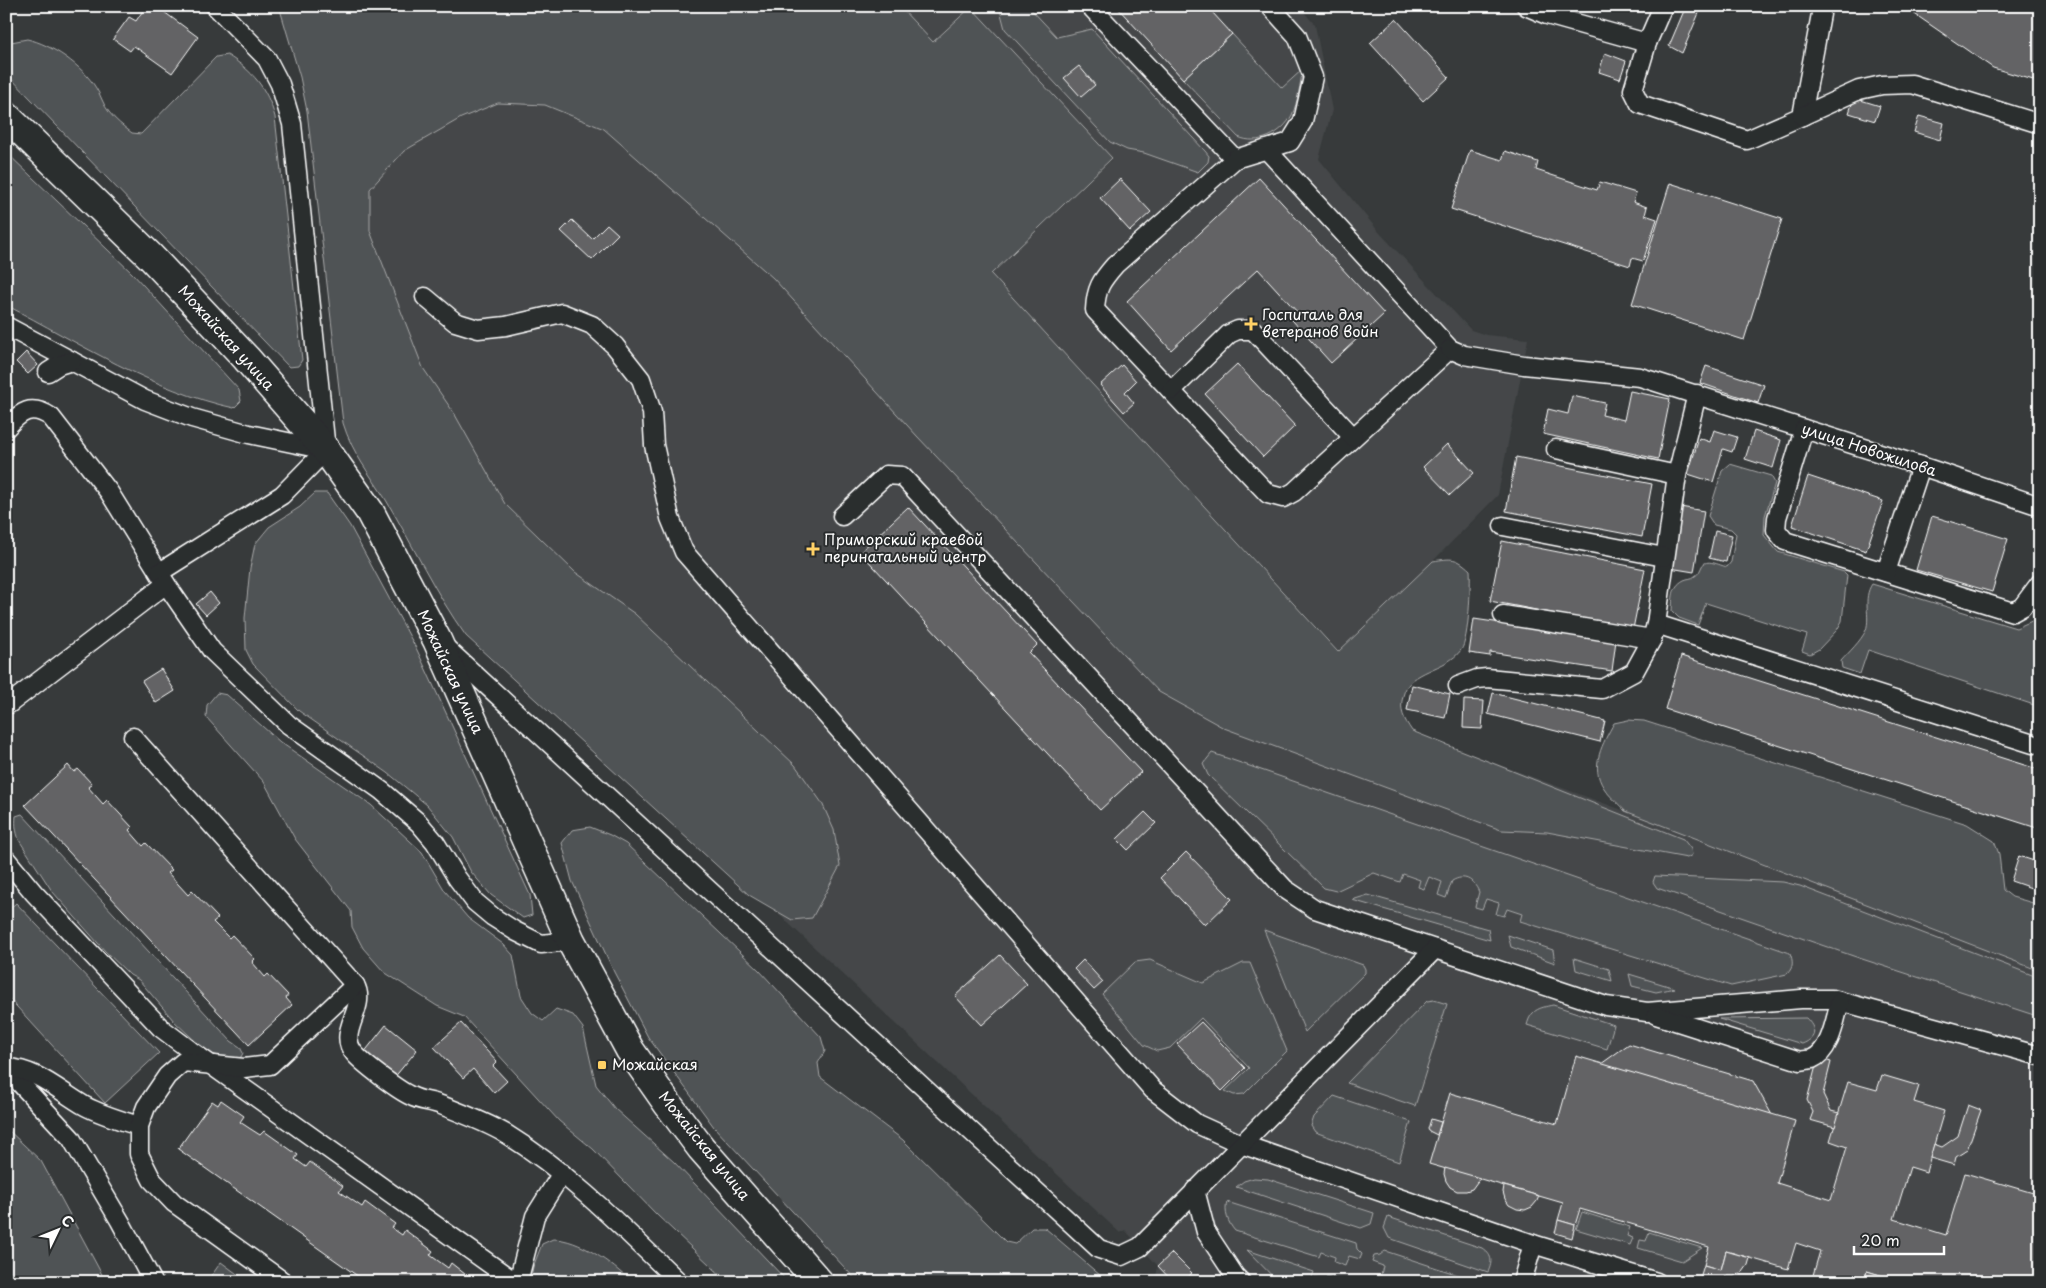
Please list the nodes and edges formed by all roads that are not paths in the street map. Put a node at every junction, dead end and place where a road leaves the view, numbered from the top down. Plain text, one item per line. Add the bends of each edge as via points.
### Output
1 (215, 6) edge
2 (1090, 6) edge
3 (1270, 6) edge
4 (1526, 6) edge
5 (1663, 6) edge
6 (1820, 6) edge
7 (1647, 43) junction
8 (6, 116) edge
9 (1802, 116) junction
10 (2040, 124) edge
11 (1266, 149) junction
12 (1235, 159) junction
13 (425, 297) dead end
14 (6, 326) edge
15 (1450, 349) junction
16 (72, 361) junction
17 (48, 372) dead end
18 (1171, 391) junction
19 (1697, 394) junction
20 (6, 428) edge
21 (1804, 429) junction
22 (1353, 438) junction
23 (1556, 449) dead end
24 (326, 450) junction
25 (1921, 466) junction
26 (1677, 475) junction
27 (2040, 506) edge
28 (842, 516) dead end
29 (1502, 526) dead end
30 (1664, 557) junction
31 (1886, 572) junction
32 (163, 578) junction
33 (2040, 582) edge
34 (1503, 615) dead end
35 (1654, 632) junction
36 (437, 640) junction
37 (1458, 686) dead end
38 (9, 704) dead end
39 (134, 737) dead end
40 (2038, 740) edge
41 (6, 859) edge
42 (571, 941) junction
43 (1434, 949) junction
44 (355, 985) junction
45 (1840, 1002) junction
46 (1647, 1012) junction
47 (2040, 1056) edge
48 (212, 1064) junction
49 (6, 1068) edge
50 (139, 1126) junction
51 (1241, 1144) junction
52 (562, 1173) junction
53 (1196, 1190) junction
54 (1533, 1244) junction
55 (153, 1282) edge
56 (284, 1282) edge
57 (517, 1282) edge
58 (679, 1282) edge
59 (819, 1282) edge
60 (1241, 1282) edge
61 (1522, 1282) edge
62 (1657, 1282) edge

1 - 24 lane via 267,59 280,84 292,124
2 - 12 lane
3 - 11 lane via 1297,36 1312,77 1303,121 1290,142
4 - 7 lane
5 - 7 lane
6 - 9 lane
7 - 9 lane via 1633,90 1640,104 1747,140
8 - 24 main road, Можайская улица via 150,256 246,358
9 - 10 lane via 1859,90 1912,84
11 - 12 lane
11 - 15 lane
12 - 18 lane via 1115,265 1102,280 1096,294 1095,310
13 - 51 lane via 455,322 478,329 562,313 592,326 615,346 641,379 652,412 654,445 670,518 684,552 1153,1090 1197,1124
14 - 16 lane
15 - 19 lane, улица Новожилова via 1464,355 1524,365 1640,377
15 - 22 lane
16 - 17 lane
16 - 24 lane via 145,400 192,418
18 - 22 lane via 1268,494 1283,498 1294,492
18 - 22 lane via 1230,334 1238,330 1253,330
19 - 21 lane, улица Новожилова
19 - 26 lane
20 - 32 lane via 17,415 28,410 40,411 51,417 109,492
21 - 25 lane, улица Новожилова
21 - 31 lane via 1776,518 1776,530 1785,541
23 - 26 lane
24 - 32 lane via 282,495
24 - 36 main road, Можайская улица via 370,512
25 - 27 lane, улица Новожилова
25 - 31 lane
26 - 30 lane
28 - 43 lane via 886,475 902,476 1285,889 1315,909
29 - 30 lane
30 - 35 lane
31 - 33 lane via 2013,612 2022,608
32 - 38 lane
32 - 42 lane via 212,651 281,719 382,791 419,823 475,902 493,917 541,944
34 - 35 lane
35 - 37 lane via 1634,672 1602,689 1487,678
35 - 40 lane
36 - 42 main road, Можайская улица
36 - 53 lane via 1099,1249 1121,1256 1140,1247
39 - 44 lane
41 - 48 lane via 161,1028
42 - 59 main road, Можайская улица via 630,1050 667,1103 701,1148
43 - 46 lane via 1606,1006
43 - 51 lane
44 - 48 lane via 270,1065 244,1068
44 - 52 lane via 360,999 349,1031 354,1054 411,1096 440,1104 505,1133
45 - 46 lane via 1801,999
45 - 46 lane via 1822,1051 1812,1059 1800,1061
45 - 47 lane
48 - 50 lane via 184,1062 167,1076 146,1107
48 - 57 lane
49 - 50 lane via 32,1073 85,1106
49 - 55 lane via 71,1138
50 - 56 lane via 139,1154 152,1180 174,1203
51 - 53 lane
51 - 54 lane
52 - 57 lane via 536,1216
52 - 58 lane
53 - 60 lane via 1206,1232
54 - 61 lane
54 - 62 lane

